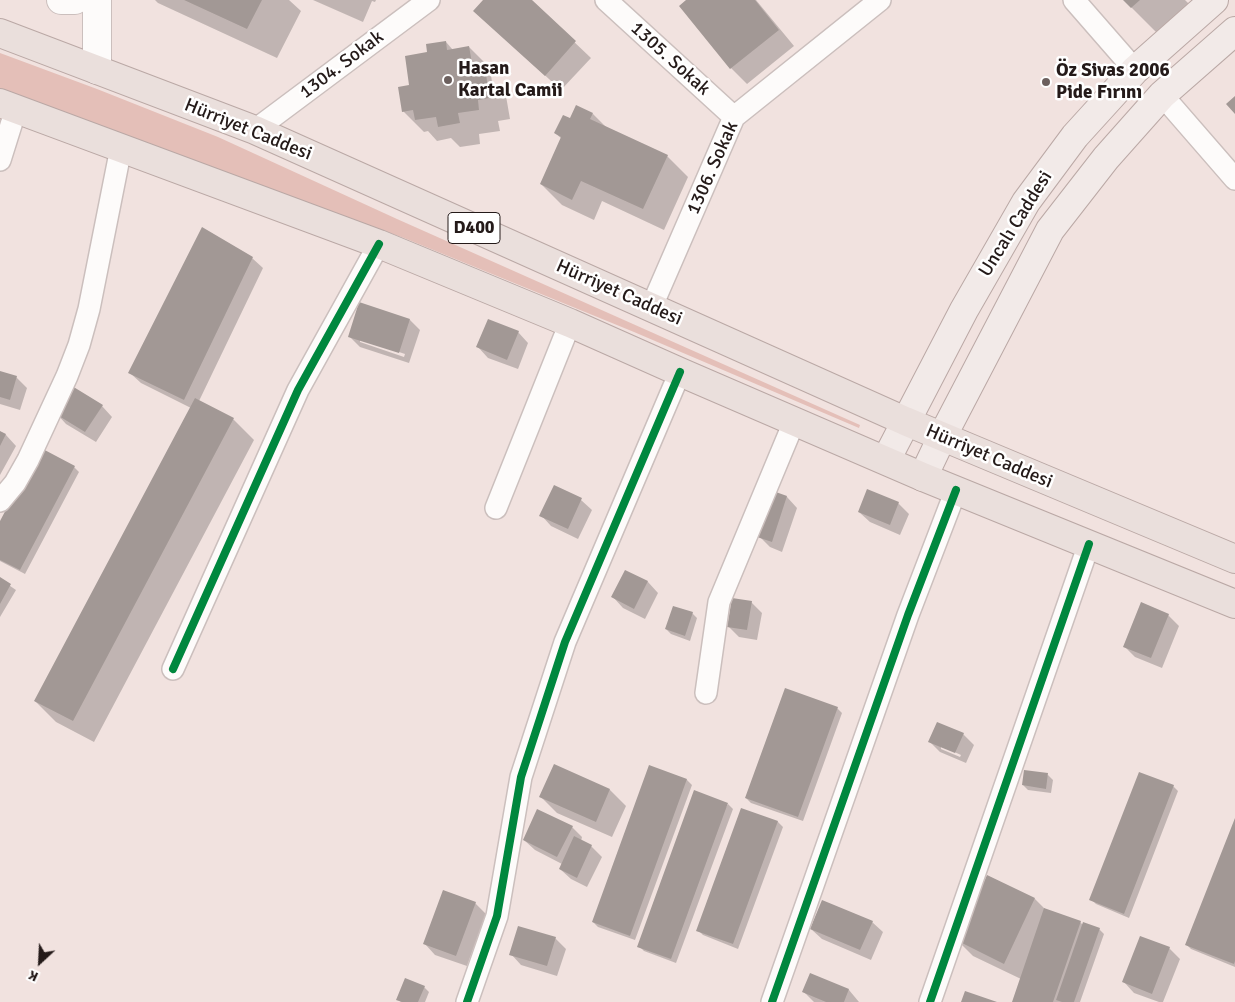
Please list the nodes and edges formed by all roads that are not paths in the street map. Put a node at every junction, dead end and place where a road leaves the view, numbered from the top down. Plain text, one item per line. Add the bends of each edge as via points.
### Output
1 (61, 0) edge
2 (75, 0) edge
3 (97, 0) edge
4 (429, 0) edge
5 (606, 0) edge
6 (880, 0) edge
7 (1074, 0) edge
8 (1214, 0) edge
9 (1235, 30) edge
10 (0, 33) edge
11 (96, 70) junction
12 (1135, 70) junction
13 (1162, 95) junction
14 (8, 106) edge
15 (734, 117) junction
16 (254, 130) junction
17 (121, 148) junction
18 (0, 160) edge
19 (1235, 179) edge
20 (379, 244) junction
21 (652, 308) junction
22 (570, 323) junction
23 (680, 372) junction
24 (906, 421) junction
25 (794, 422) junction
26 (942, 437) junction
27 (886, 460) junction
28 (923, 476) junction
29 (956, 490) junction
30 (0, 501) edge
31 (496, 508) dead end
32 (1089, 544) junction
33 (1233, 557) edge
34 (1235, 604) edge
35 (173, 669) dead end
36 (706, 693) dead end
37 (467, 1002) edge
38 (772, 1002) edge
39 (930, 1002) edge

1 - 2 main road
3 - 11 main road
4 - 16 street, 1304. Sokak
5 - 15 street, 1305. Sokak
6 - 15 street, 1306. Sokak
7 - 12 street
8 - 12 main road, Uncalı Caddesi
9 - 13 main road, Uncalı Caddesi
10 - 11 highway, Hürriyet Caddesi / D400
11 - 16 highway, Hürriyet Caddesi / D400
12 - 24 main road, Uncalı Caddesi via 1075,136 1026,202
13 - 19 street
13 - 26 main road, Uncalı Caddesi via 1106,158 1050,230
14 - 17 highway
14 - 18 street
15 - 21 street, 1306. Sokak
16 - 21 highway, Hürriyet Caddesi / D400
17 - 20 highway
17 - 30 street via 89,309 78,345 28,460
20 - 22 highway
20 - 35 street via 298,390
21 - 24 highway, Hürriyet Caddesi / D400
22 - 23 highway
22 - 31 street
23 - 25 highway
23 - 37 street via 565,642 520,777 498,916
24 - 26 highway, Hürriyet Caddesi / D400
24 - 27 main road, Uncalı Caddesi
25 - 27 highway
25 - 36 street via 720,602
26 - 28 main road, Uncalı Caddesi
26 - 33 highway, Hürriyet Caddesi
27 - 28 highway
28 - 29 highway
29 - 32 highway
29 - 38 street via 908,615
32 - 34 highway
32 - 39 street

